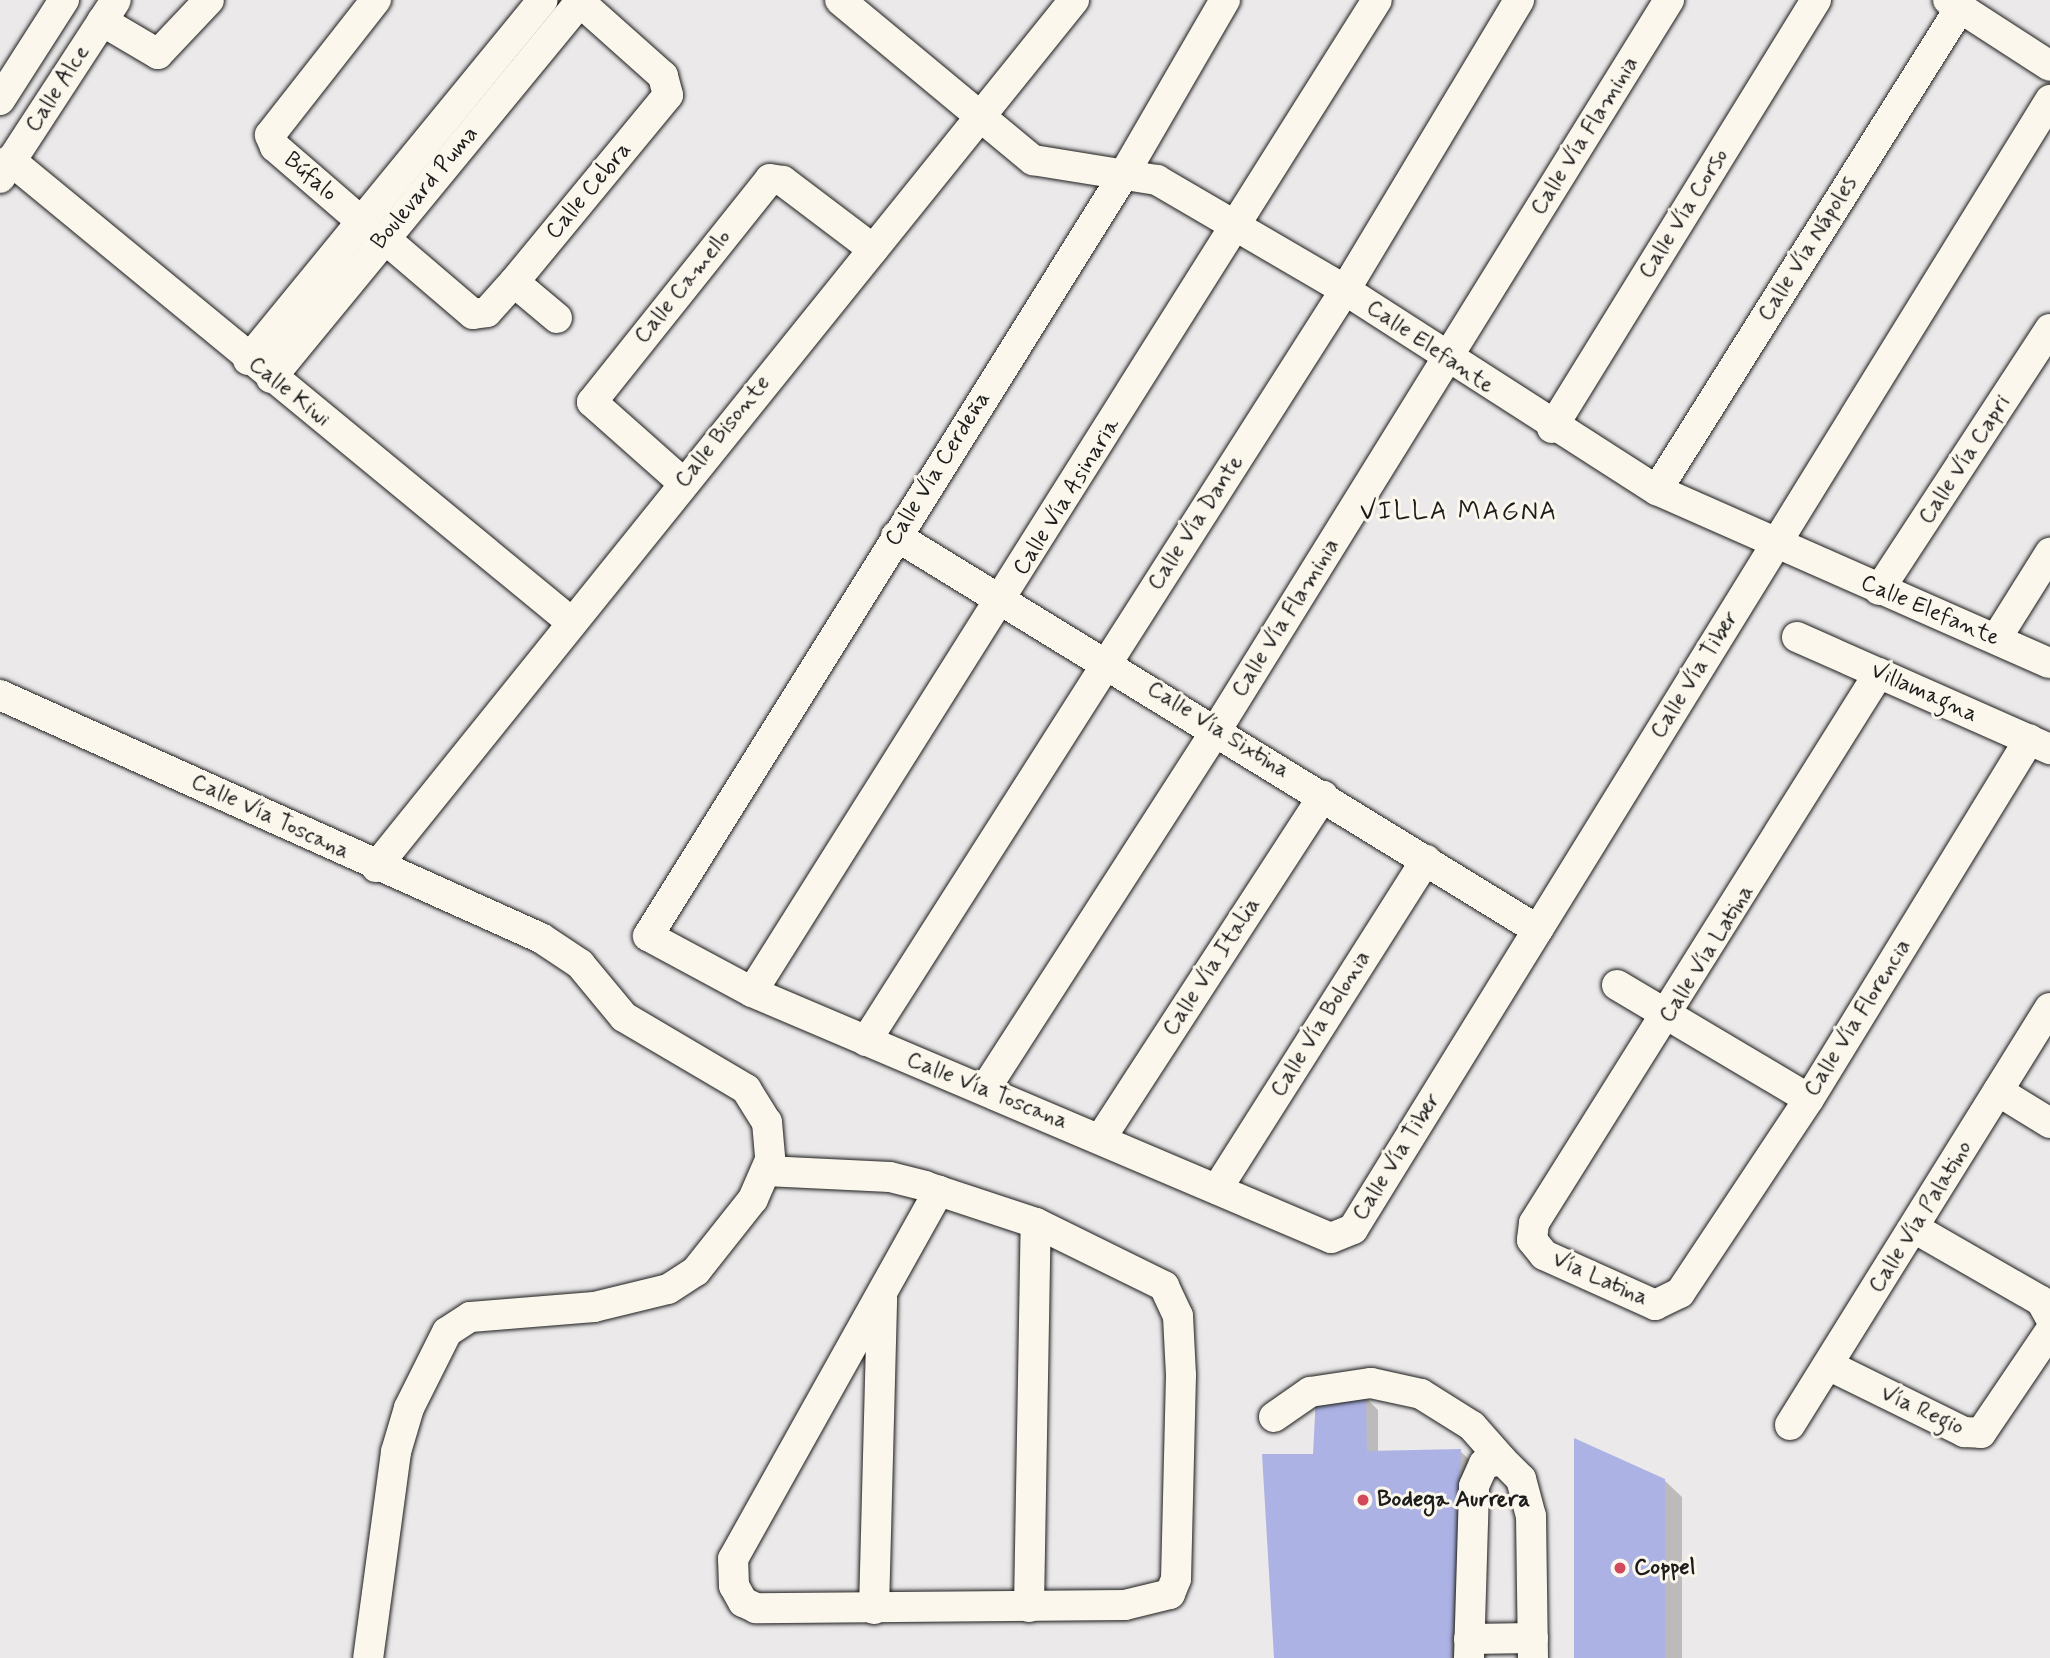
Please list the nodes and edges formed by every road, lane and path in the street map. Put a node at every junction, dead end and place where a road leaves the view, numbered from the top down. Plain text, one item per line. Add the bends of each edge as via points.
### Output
1 (64, 0) edge
2 (209, 0) edge
3 (376, 0) edge
4 (543, 0) edge
5 (840, 0) edge
6 (1074, 0) edge
7 (1225, 0) edge
8 (1377, 0) edge
9 (1519, 0) edge
10 (1669, 0) edge
11 (1816, 0) edge
12 (581, 1) edge
13 (1954, 4) edge
14 (109, 11) edge
15 (2050, 66) edge
16 (0, 100) edge
17 (2050, 100) edge
18 (981, 118) junction
19 (5, 169) edge
20 (1126, 171) junction
21 (1237, 226) junction
22 (373, 230) junction
23 (873, 249) junction
24 (514, 282) junction
25 (1345, 290) junction
26 (492, 307) joint
27 (557, 318) dead end
28 (2050, 329) edge
29 (248, 359) junction
30 (1448, 359) junction
31 (271, 378) junction
32 (1552, 428) junction
33 (681, 481) junction
34 (1657, 490) junction
35 (896, 536) junction
36 (1777, 544) junction
37 (2050, 553) edge
38 (1879, 590) junction
39 (1002, 600) junction
40 (570, 621) junction
41 (1797, 637) dead end
42 (1996, 639) junction
43 (1108, 661) junction
44 (2050, 663) edge
45 (1879, 673) junction
46 (0, 695) edge
47 (1217, 729) junction
48 (2040, 744) edge
49 (1323, 796) junction
50 (1426, 860) junction
51 (376, 867) junction
52 (1538, 930) junction
53 (648, 936) joint
54 (1617, 985) dead end
55 (752, 992) junction
56 (2050, 1008) edge
57 (1670, 1016) junction
58 (866, 1041) junction
59 (985, 1089) junction
60 (1998, 1091) junction
61 (1809, 1099) junction
62 (2050, 1123) edge
63 (1101, 1138) junction
64 (766, 1171) junction
65 (1217, 1189) junction
66 (939, 1191) junction
67 (1036, 1223) junction
68 (1914, 1228) junction
69 (1532, 1231) joint
70 (1331, 1238) joint
71 (882, 1293) junction
72 (1680, 1293) joint
73 (2050, 1317) edge
74 (2050, 1331) edge
75 (1828, 1365) junction
76 (1274, 1417) dead end
77 (1790, 1425) dead end
78 (1502, 1460) junction
79 (1029, 1607) junction
80 (874, 1609) junction
81 (1469, 1648) edge
82 (1533, 1648) edge
83 (368, 1658) edge

1 - 16 street
2 - 14 street via 169,48 150,52
3 - 22 street, Búfalo via 273,127 275,147
4 - 22 street, Boulevard Puma
5 - 18 street, Calle Elefante
6 - 18 street, Calle Bisonte
7 - 20 street, Calle Vía Cerdeña
8 - 21 street, Calle Vía Asinaria
9 - 25 street, Calle Vía Dante
10 - 30 street, Calle Vía Flaminia
11 - 32 street, Calle Vía Corso
12 - 22 street, Boulevard Puma
12 - 24 street, Calle Cebra via 663,76 669,88 664,101
13 - 15 street
13 - 34 street, Calle Vía Nápoles
14 - 19 street, Calle Alce
17 - 36 street, Calle Vía Tiber
18 - 20 street, Calle Elefante via 1033,160 1079,172
18 - 23 street, Calle Bisonte
19 - 29 street, Calle Kiwi
20 - 21 street, Calle Elefante via 1157,180
20 - 35 street, Calle Vía Cerdeña
21 - 25 street, Calle Elefante
21 - 39 street, Calle Vía Asinaria
22 - 26 street, Búfalo via 468,311 480,314
22 - 29 street, Boulevard Puma
22 - 31 street, Boulevard Puma
23 - 33 street, Calle Bisonte
23 - 33 street, Calle Camello via 783,181 770,179 595,396 597,411
24 - 26 street, Calle Cebra
24 - 27 street
25 - 30 street, Calle Elefante
25 - 43 street, Calle Vía Dante
28 - 38 street, Calle Vía Capri
29 - 31 street, Calle Kiwi
30 - 32 street, Calle Elefante
30 - 47 street, Calle Vía Flaminia
31 - 40 street, Calle Kiwi
32 - 34 street, Calle Elefante
33 - 40 street, Calle Bisonte
34 - 36 street, Calle Elefante
35 - 39 street, Calle Vía Sixtina
35 - 53 street, Calle Vía Cerdeña
36 - 38 street, Calle Elefante
36 - 52 street, Calle Vía Tiber
37 - 42 street
38 - 42 street, Calle Elefante
39 - 43 street, Calle Vía Sixtina
39 - 55 street, Calle Vía Asinaria
40 - 51 street, Calle Bisonte
41 - 45 street, Villamagna
42 - 44 street, Calle Elefante
43 - 47 street, Calle Vía Sixtina
43 - 58 street, Calle Vía Dante
45 - 48 street, Villamagna
45 - 57 street, Calle Vía Latina
46 - 51 street, Calle Vía Toscana
47 - 49 street, Calle Vía Sixtina
47 - 59 street, Calle Vía Flaminia
48 - 61 street, Calle Vía Florencia
49 - 50 street, Calle Vía Sixtina
49 - 63 street, Calle Vía Italia
50 - 52 street, Calle Vía Sixtina
50 - 65 street, Calle Vía Bolonia
51 - 64 street, Calle Vía Toscana via 541,938 580,964 624,1017 746,1089 767,1122
52 - 70 street, Calle Vía Tiber via 1353,1229
53 - 55 street, Calle Vía Toscana
54 - 57 street
55 - 58 street, Calle Vía Toscana
56 - 60 street, Calle Vía Palatino
57 - 61 street
57 - 69 street, Calle Vía Latina
58 - 59 street, Calle Vía Toscana
59 - 63 street, Calle Vía Toscana
60 - 62 street
60 - 68 street, Calle Vía Palatino
61 - 72 street, Calle Vía Florencia
63 - 65 street, Calle Vía Toscana
64 - 66 street via 890,1177
64 - 83 street via 719,1244 668,1289 594,1307 470,1317 447,1332 428,1364 396,1452
65 - 70 street, Calle Vía Toscana
66 - 67 street
66 - 71 street
67 - 79 street
67 - 79 street via 1164,1286 1178,1315 1181,1374 1177,1579 1170,1594 1125,1605
68 - 73 street via 2041,1301
68 - 75 street, Calle Vía Palatino
69 - 72 street, Vía Latina via 1544,1255 1643,1301 1664,1304
71 - 80 street
71 - 80 street via 733,1559 734,1586 756,1608
74 - 75 street, Vía Regio via 1982,1433 1964,1432
75 - 77 street, Calle Vía Palatino
76 - 78 street via 1310,1392 1371,1383 1421,1394 1472,1426
78 - 81 street via 1484,1464 1474,1486
78 - 82 street via 1521,1479 1531,1517
79 - 80 street
81 - 82 street

